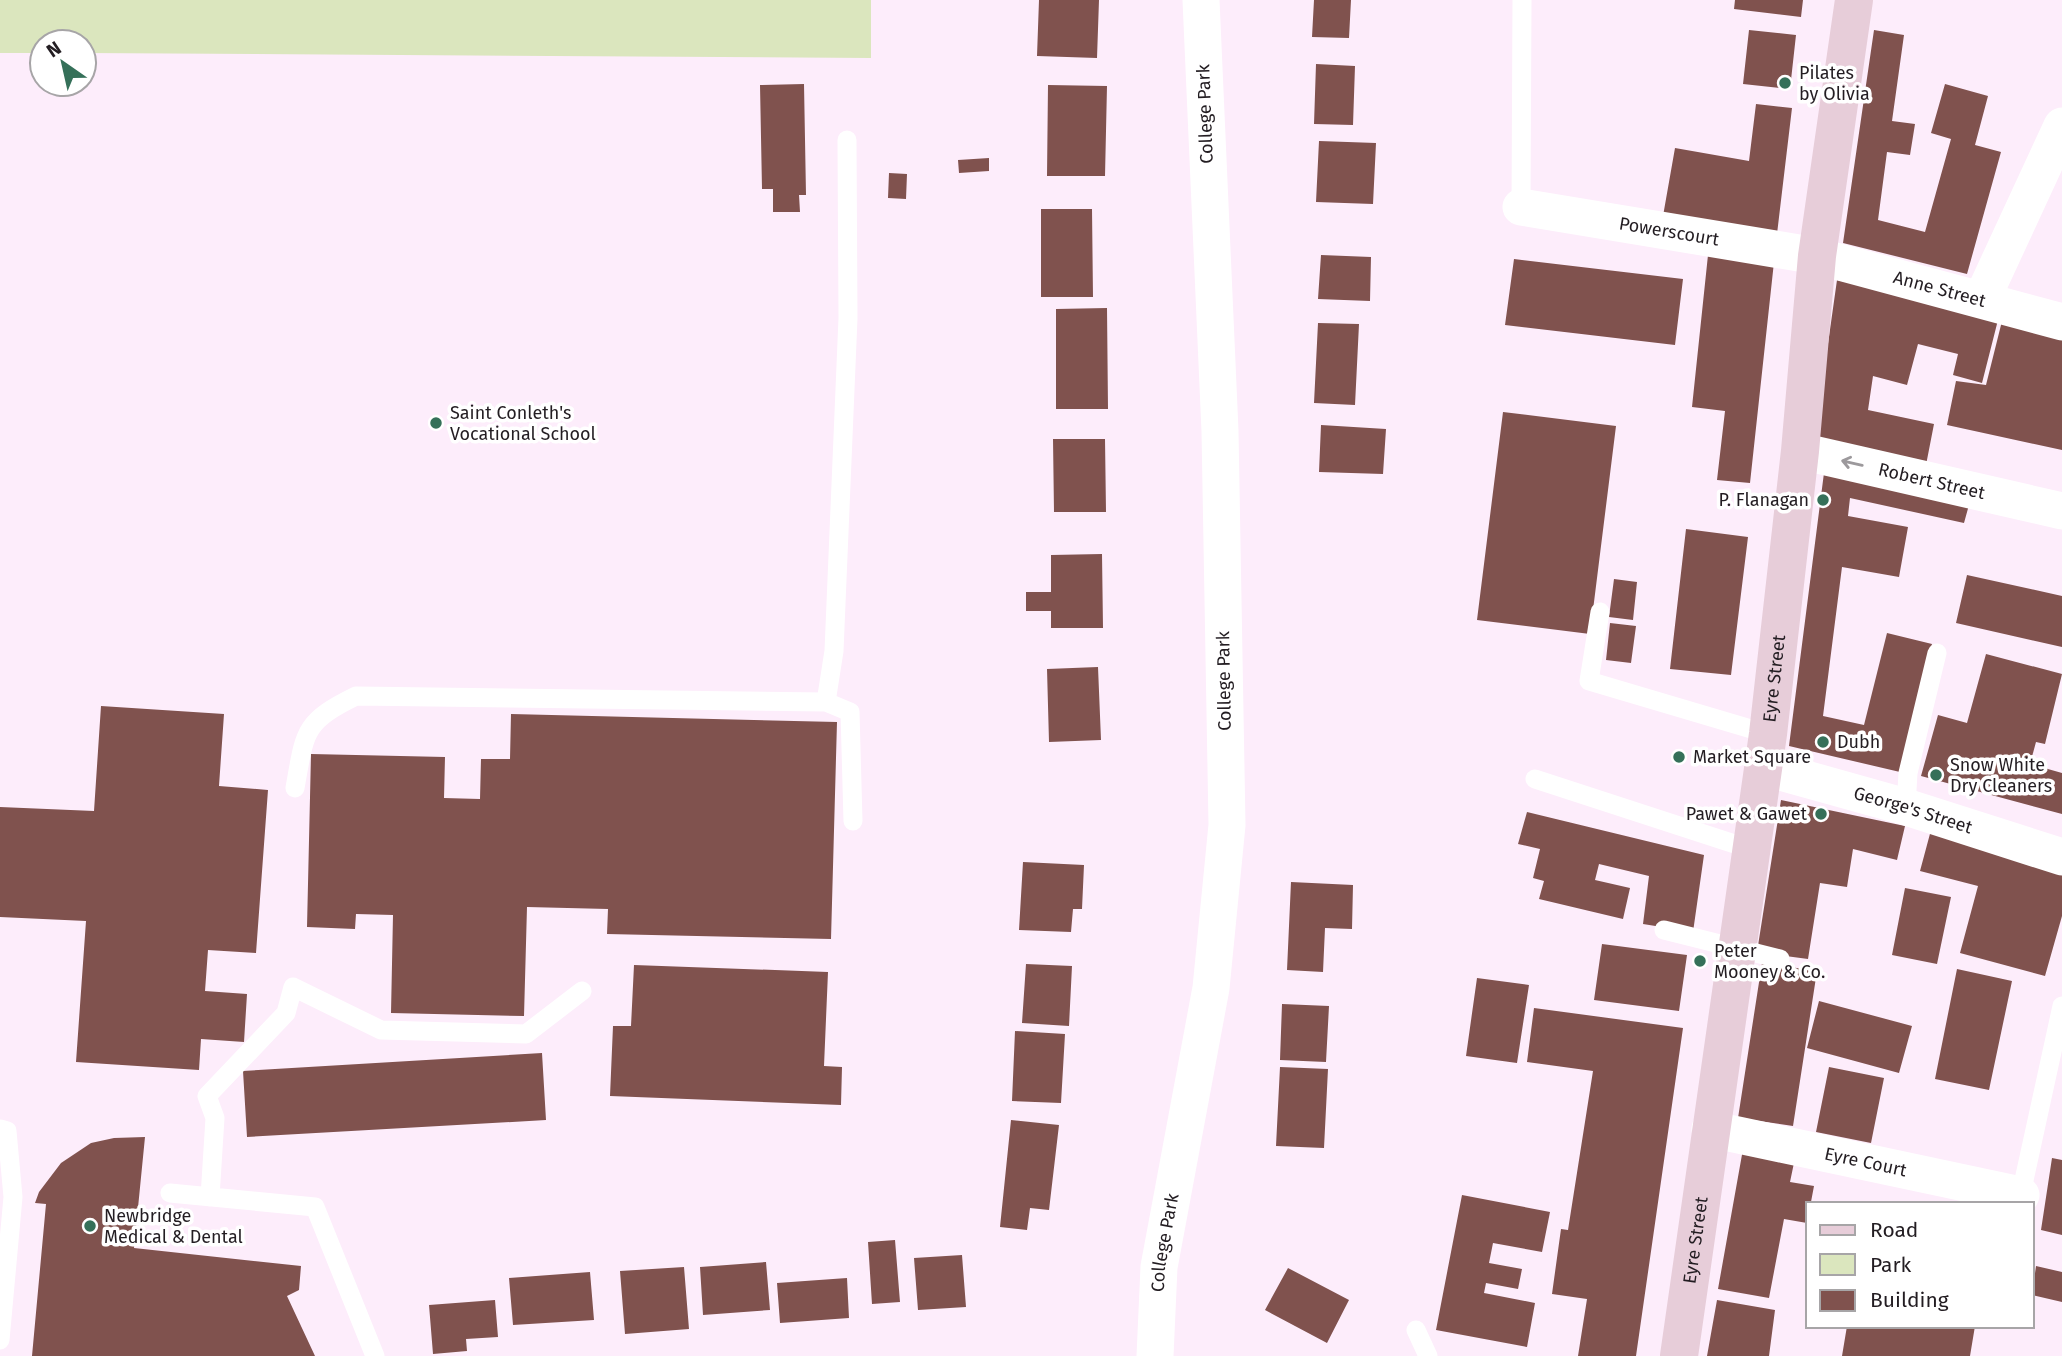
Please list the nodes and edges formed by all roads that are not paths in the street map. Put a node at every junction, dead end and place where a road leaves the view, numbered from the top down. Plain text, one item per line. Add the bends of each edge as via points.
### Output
1 (1201, 0) edge
2 (1522, 0) edge
3 (1854, 0) edge
4 (2062, 126) edge
5 (847, 140) dead end
6 (1521, 206) joint
7 (1817, 257) junction
8 (1982, 299) junction
9 (2062, 322) edge
10 (1800, 451) junction
11 (2062, 511) edge
12 (1600, 612) dead end
13 (1937, 653) dead end
14 (826, 702) junction
15 (1765, 751) junction
16 (1535, 779) dead end
17 (295, 788) dead end
18 (1906, 807) junction
19 (853, 821) dead end
20 (1750, 849) junction
21 (2062, 858) edge
22 (1664, 930) dead end
23 (1736, 949) junction
24 (1780, 959) dead end
25 (582, 991) dead end
26 (2062, 1006) edge
27 (0, 1129) edge
28 (1710, 1129) junction
29 (170, 1193) dead end
30 (210, 1197) junction
31 (2020, 1200) edge
32 (1416, 1330) dead end
33 (0, 1340) edge
34 (375, 1356) edge
35 (1155, 1356) edge
36 (1429, 1356) edge
37 (1679, 1356) edge

1 - 35 street, College Park via 1220,431 1227,825 1211,988 1159,1267
2 - 6 lane
3 - 7 street, Eyre Street
4 - 8 street
5 - 14 lane via 847,332 835,651
6 - 7 street, Powerscourt
7 - 8 street, Anne Street
7 - 10 street, Eyre Street
8 - 9 street, Anne Street
11 -> 10 street, Robert Street
10 - 15 street, Eyre Street
12 - 15 lane via 1589,681
13 - 18 lane via 1909,773
14 - 17 lane via 356,696 322,712 305,736
14 - 19 lane via 850,712
15 - 18 street, George's Street
15 - 20 street, Eyre Street
16 - 20 lane
18 - 21 street, George's Street
20 - 23 street, Eyre Street
22 - 23 lane
23 - 24 lane
23 - 28 street, Eyre Street
25 - 30 lane via 526,1034 381,1030 293,987 286,1013 207,1096 215,1118
26 - 31 lane
27 - 33 lane via 7,1131 13,1197
28 - 31 street, Eyre Court
28 - 37 street, Eyre Street
29 - 30 lane
30 - 34 lane via 315,1207
32 - 36 lane

